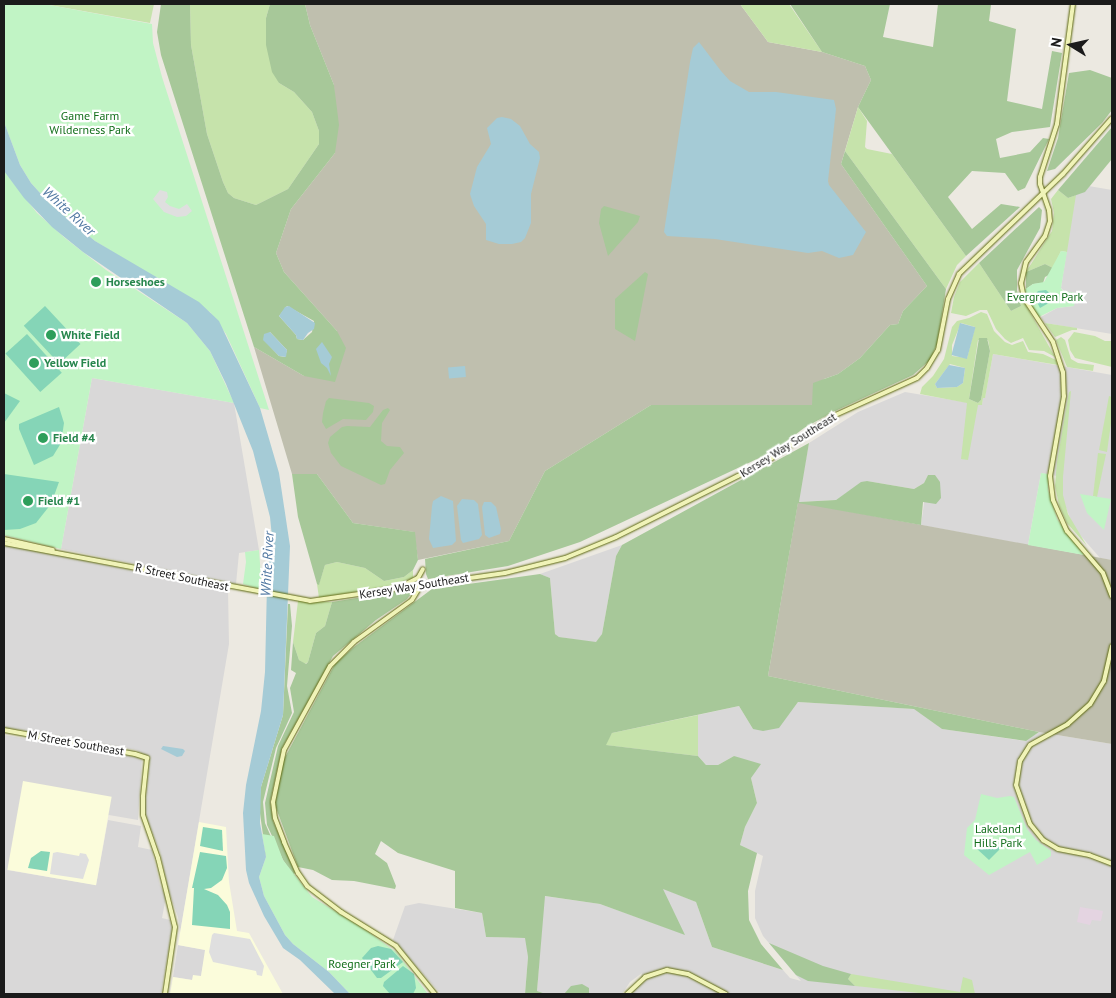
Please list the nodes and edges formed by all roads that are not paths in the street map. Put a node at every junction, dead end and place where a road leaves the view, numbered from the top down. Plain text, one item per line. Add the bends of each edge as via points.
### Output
1 (1073, 4) edge
2 (1112, 118) edge
3 (1043, 193) junction
4 (4, 539) edge
5 (4, 543) edge
6 (55, 551) junction
7 (423, 569) dead end
8 (421, 585) junction
9 (396, 589) junction
10 (1112, 596) edge
11 (310, 601) joint
12 (1112, 646) edge
13 (4, 730) edge
14 (1112, 864) edge
15 (166, 994) edge
16 (435, 994) edge
17 (628, 994) edge
18 (726, 994) edge

1 - 3 street via 1057,124 1040,177
2 - 3 street, Kersey Way Southeast
3 - 8 street, Kersey Way Southeast via 959,274 948,299 938,350 917,378 831,417 762,464 616,537 534,567
3 - 10 street via 1049,210 1048,227 1026,262 1021,283 1024,298 1053,342 1063,372 1064,396 1050,476 1053,500 1067,531 1103,574
4 - 6 street, R Street Southeast
5 - 6 street, R Street Southeast
6 - 11 street, R Street Southeast
7 - 9 street via 414,581
8 - 9 street, Kersey Way Southeast
8 - 16 street via 412,600 354,642 330,666 284,750 273,802 284,842 307,886 341,912 396,946
9 - 11 street, Kersey Way Southeast
12 - 14 street via 1104,681 1090,704 1068,724 1030,745 1020,761 1016,785 1030,824 1043,840 1058,849
13 - 15 street, M Street Southeast via 147,758 143,815 158,858 175,927
17 - 18 street via 645,977 667,970 688,974

